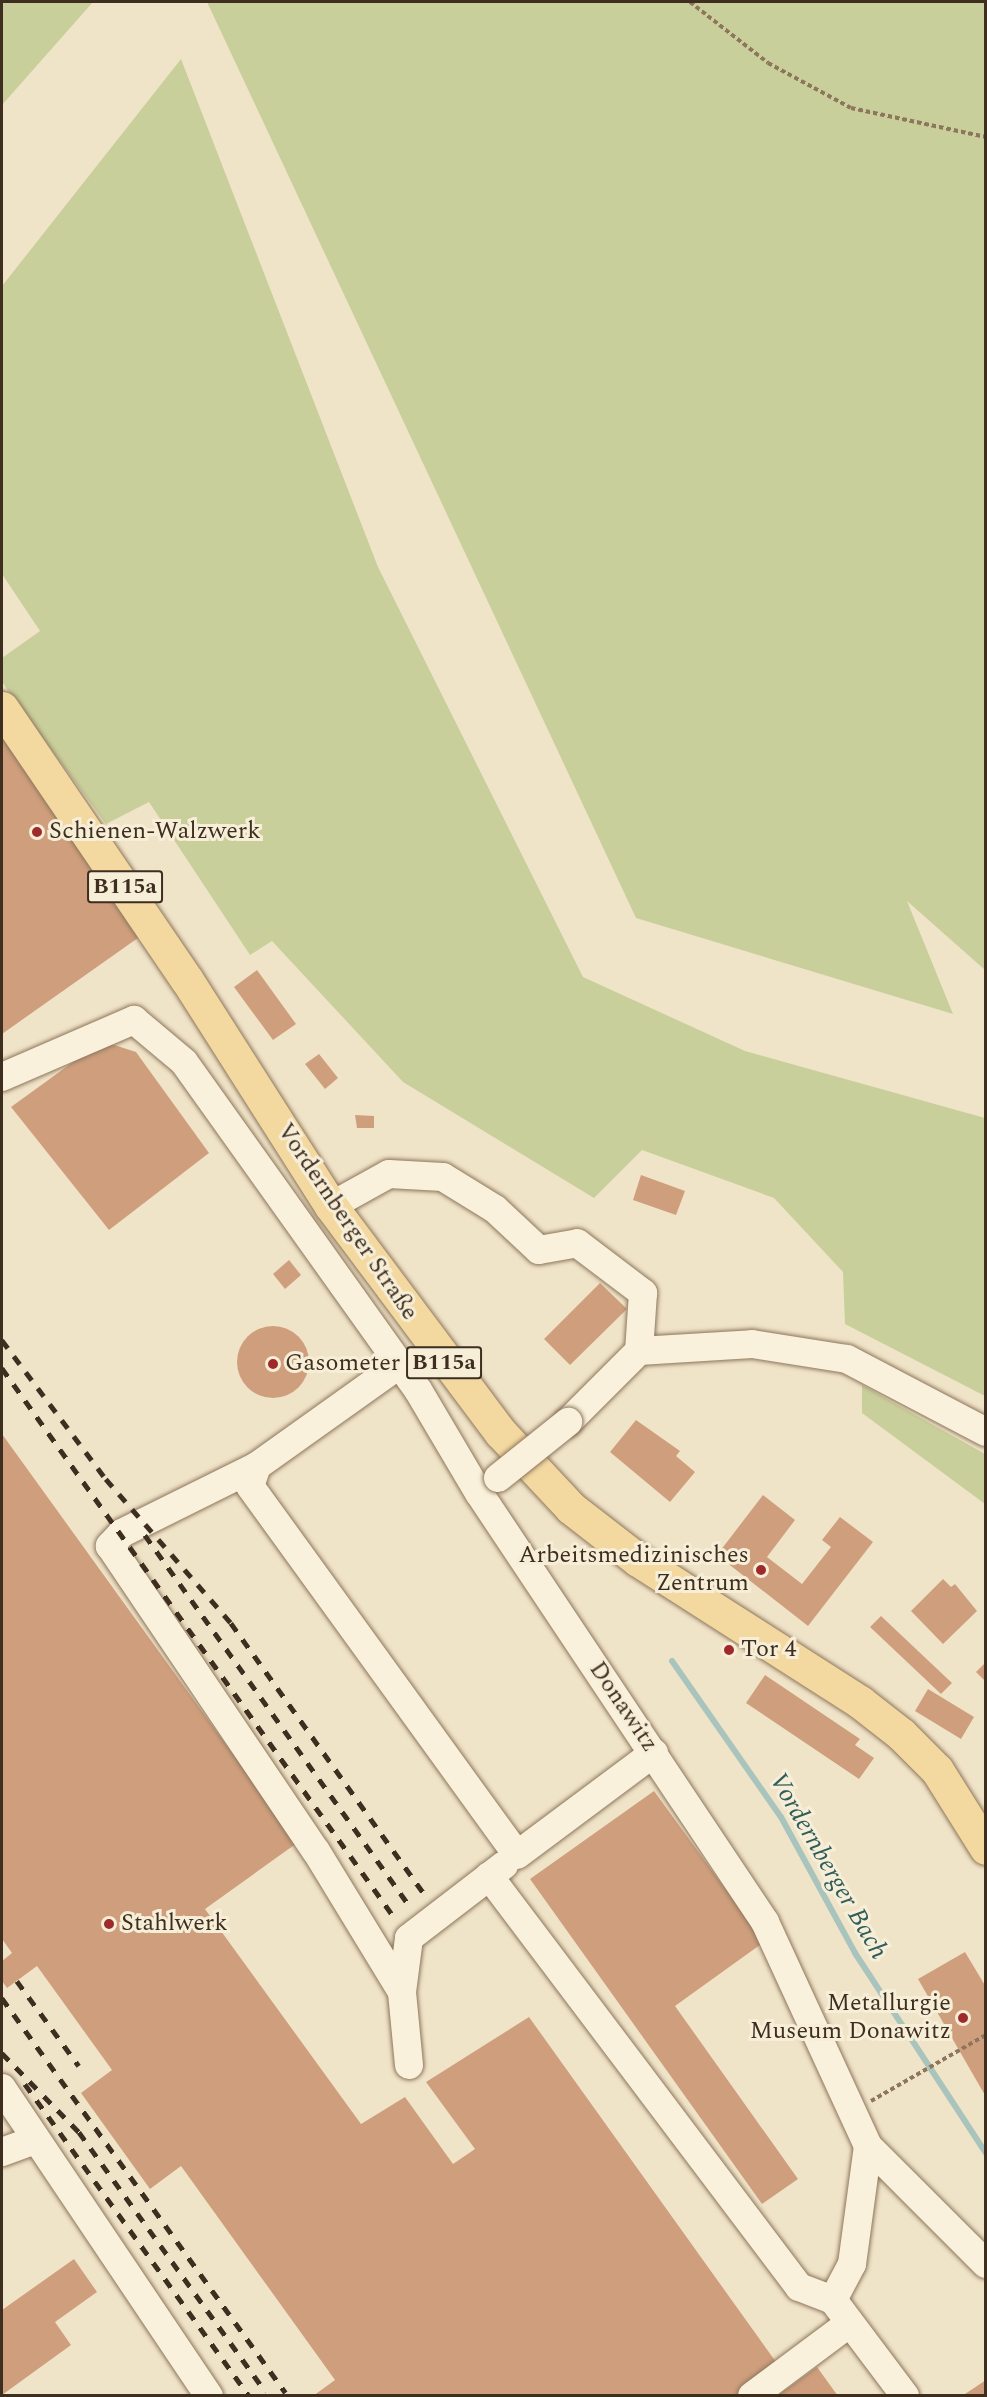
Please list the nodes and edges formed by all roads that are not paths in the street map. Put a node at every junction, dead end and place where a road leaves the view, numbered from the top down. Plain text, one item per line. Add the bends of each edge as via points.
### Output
1 (2, 708) edge
2 (2, 1077) edge
3 (331, 1206) junction
4 (639, 1351) junction
5 (400, 1364) junction
6 (986, 1432) edge
7 (257, 1466) junction
8 (489, 1485) junction
9 (654, 1753) junction
10 (986, 1848) edge
11 (518, 1855) junction
12 (489, 1876) junction
13 (402, 1992) junction
14 (409, 2065) dead end
15 (2, 2088) edge
16 (36, 2140) junction
17 (868, 2146) junction
18 (2, 2152) edge
19 (986, 2264) edge
20 (833, 2300) junction
21 (850, 2323) junction
22 (209, 2396) edge
23 (752, 2396) edge
24 (905, 2396) edge

1 - 3 main road, Vordernberger Straße / B115a via 188,980
2 - 5 lane, Donawitz via 134,1020 184,1062
3 - 4 lane via 388,1174 443,1177 495,1209 539,1250 577,1243 643,1293
3 - 10 main road, Vordernberger Straße / B115a via 461,1387 571,1508 638,1560 860,1702 901,1734 937,1770
4 - 6 lane via 752,1344 847,1359
4 - 8 lane, bridge via 568,1422
5 - 7 lane
5 - 8 lane, Donawitz
7 - 11 lane via 250,1486
7 - 13 lane via 122,1533 110,1546 316,1851
8 - 9 lane, Donawitz
9 - 11 lane
9 - 17 lane, Donawitz via 765,1922
11 - 12 lane
12 - 13 lane via 409,1938
12 - 20 lane via 799,2287
13 - 14 lane
15 - 16 lane
16 - 18 lane
16 - 22 lane
17 - 19 lane, Donawitz
17 - 20 lane via 852,2264
20 - 21 lane
21 - 23 lane
21 - 24 lane

